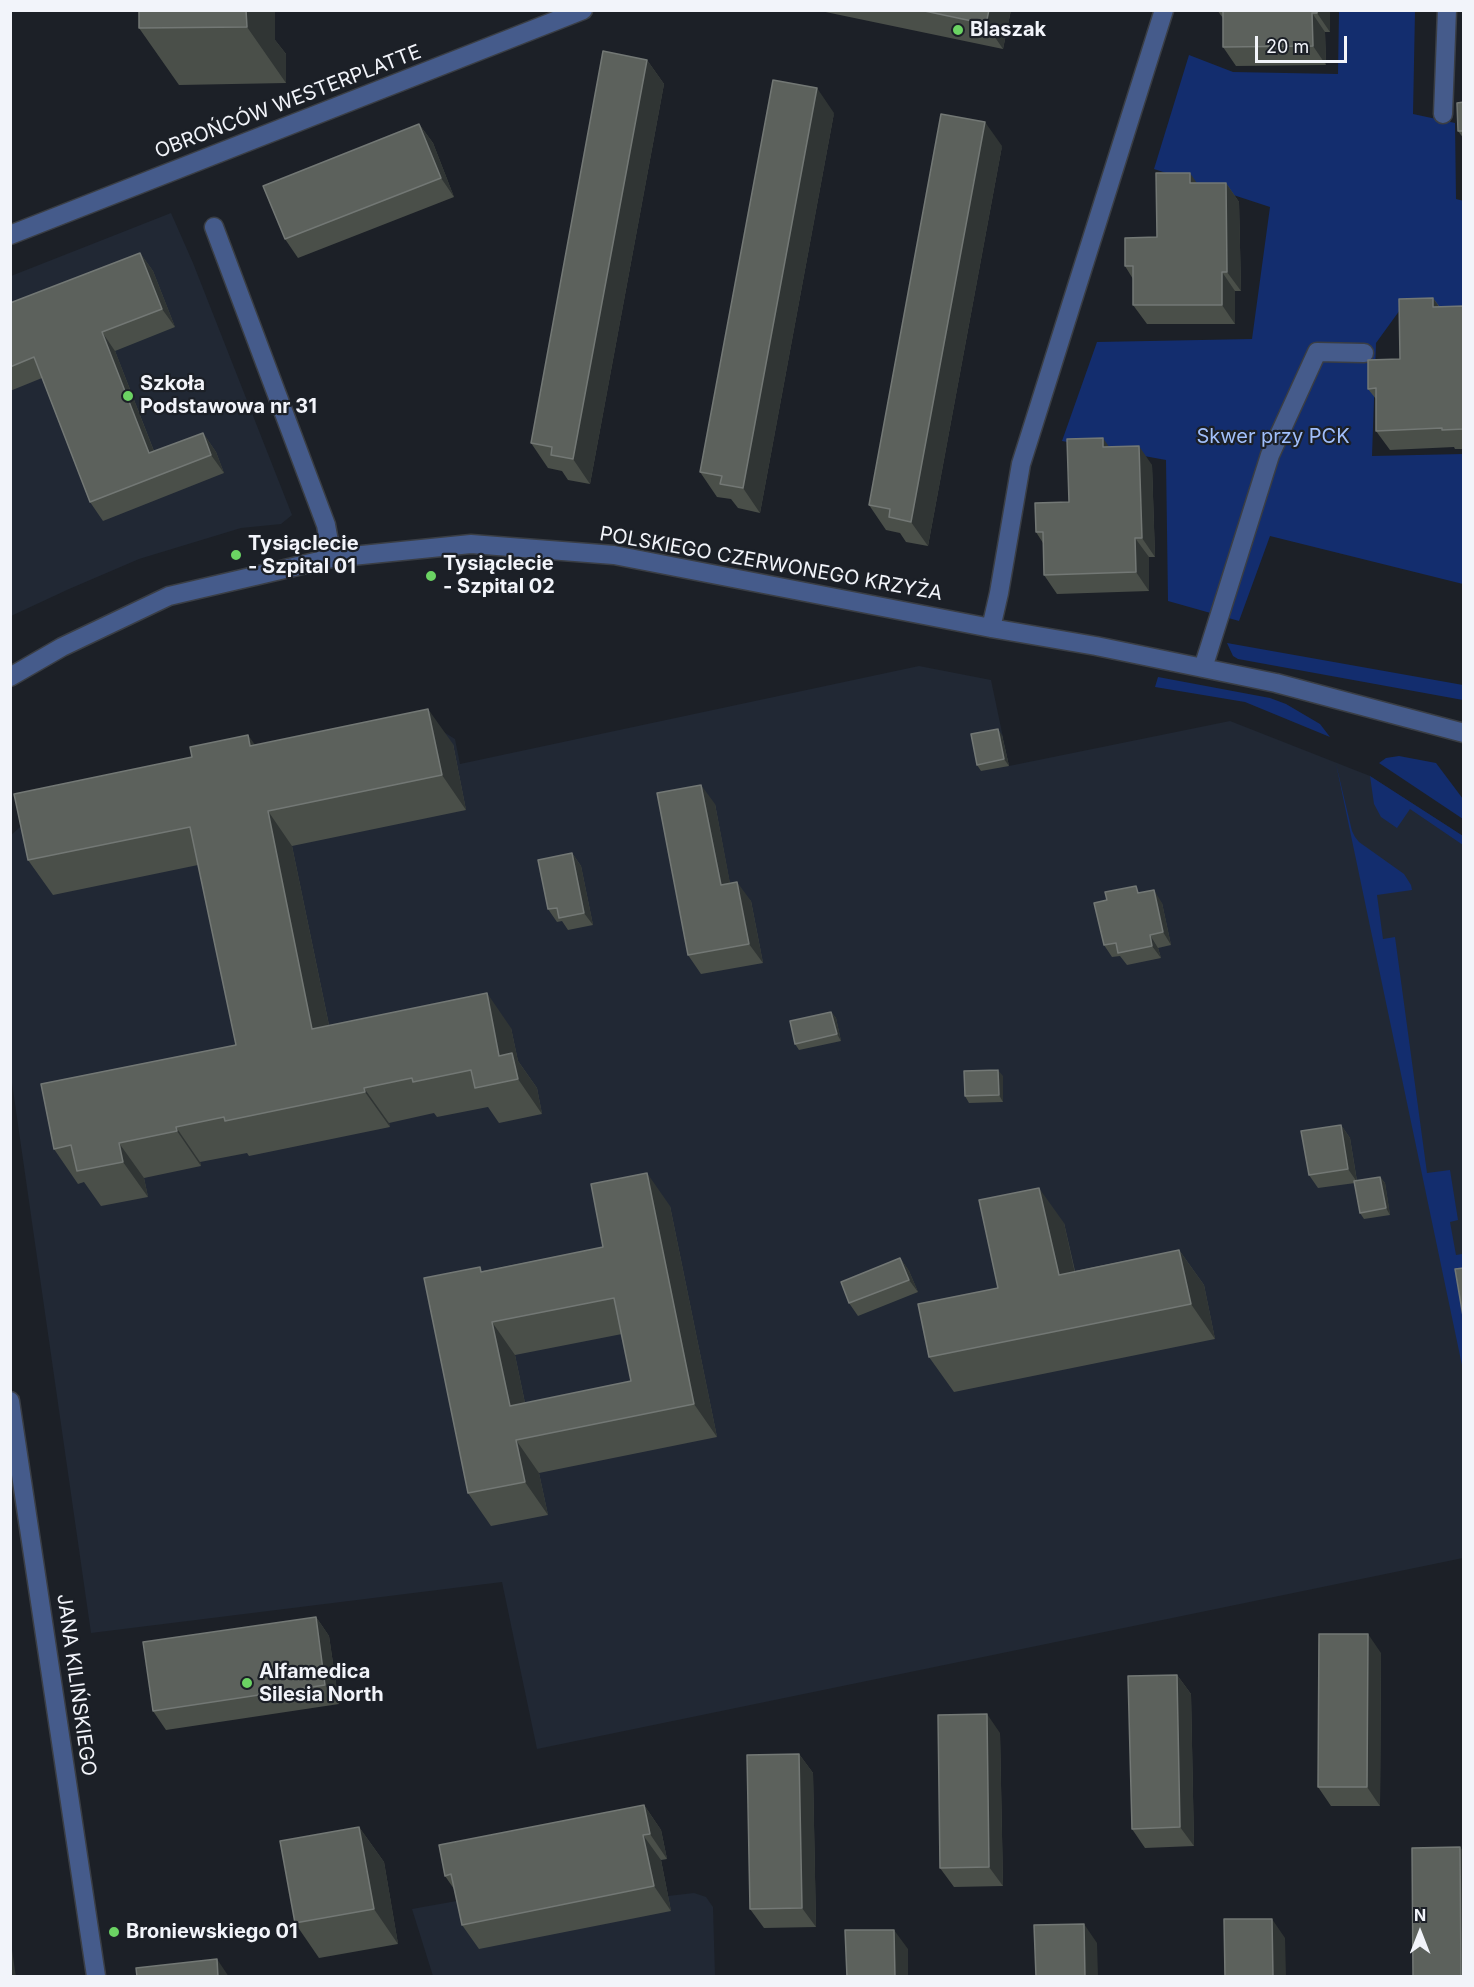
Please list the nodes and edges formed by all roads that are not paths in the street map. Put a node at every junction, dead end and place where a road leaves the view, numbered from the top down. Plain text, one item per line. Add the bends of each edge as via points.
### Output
1 (583, 10) edge
2 (1164, 10) edge
3 (1447, 10) edge
4 (1455, 29) edge
5 (1443, 114) dead end
6 (214, 227) dead end
7 (10, 235) edge
8 (1364, 353) dead end
9 (332, 558) junction
10 (991, 628) junction
11 (1203, 668) junction
12 (10, 677) edge
13 (1464, 733) edge
14 (10, 1401) edge
15 (96, 1977) edge

1 - 7 street, OBROŃCÓW WESTERPLATTE
2 - 10 street via 1021,464
3 - 4 street
4 - 5 street
6 - 9 street via 326,525
8 - 11 street via 1317,352 1270,455
9 - 10 street, POLSKIEGO CZERWONEGO KRZYŻA via 471,544 614,555
9 - 12 street, POLSKIEGO CZERWONEGO KRZYŻA via 169,596 62,647
10 - 11 street, POLSKIEGO CZERWONEGO KRZYŻA
11 - 13 street, POLSKIEGO CZERWONEGO KRZYŻA via 1276,683
14 - 15 street, JANA KILIŃSKIEGO

